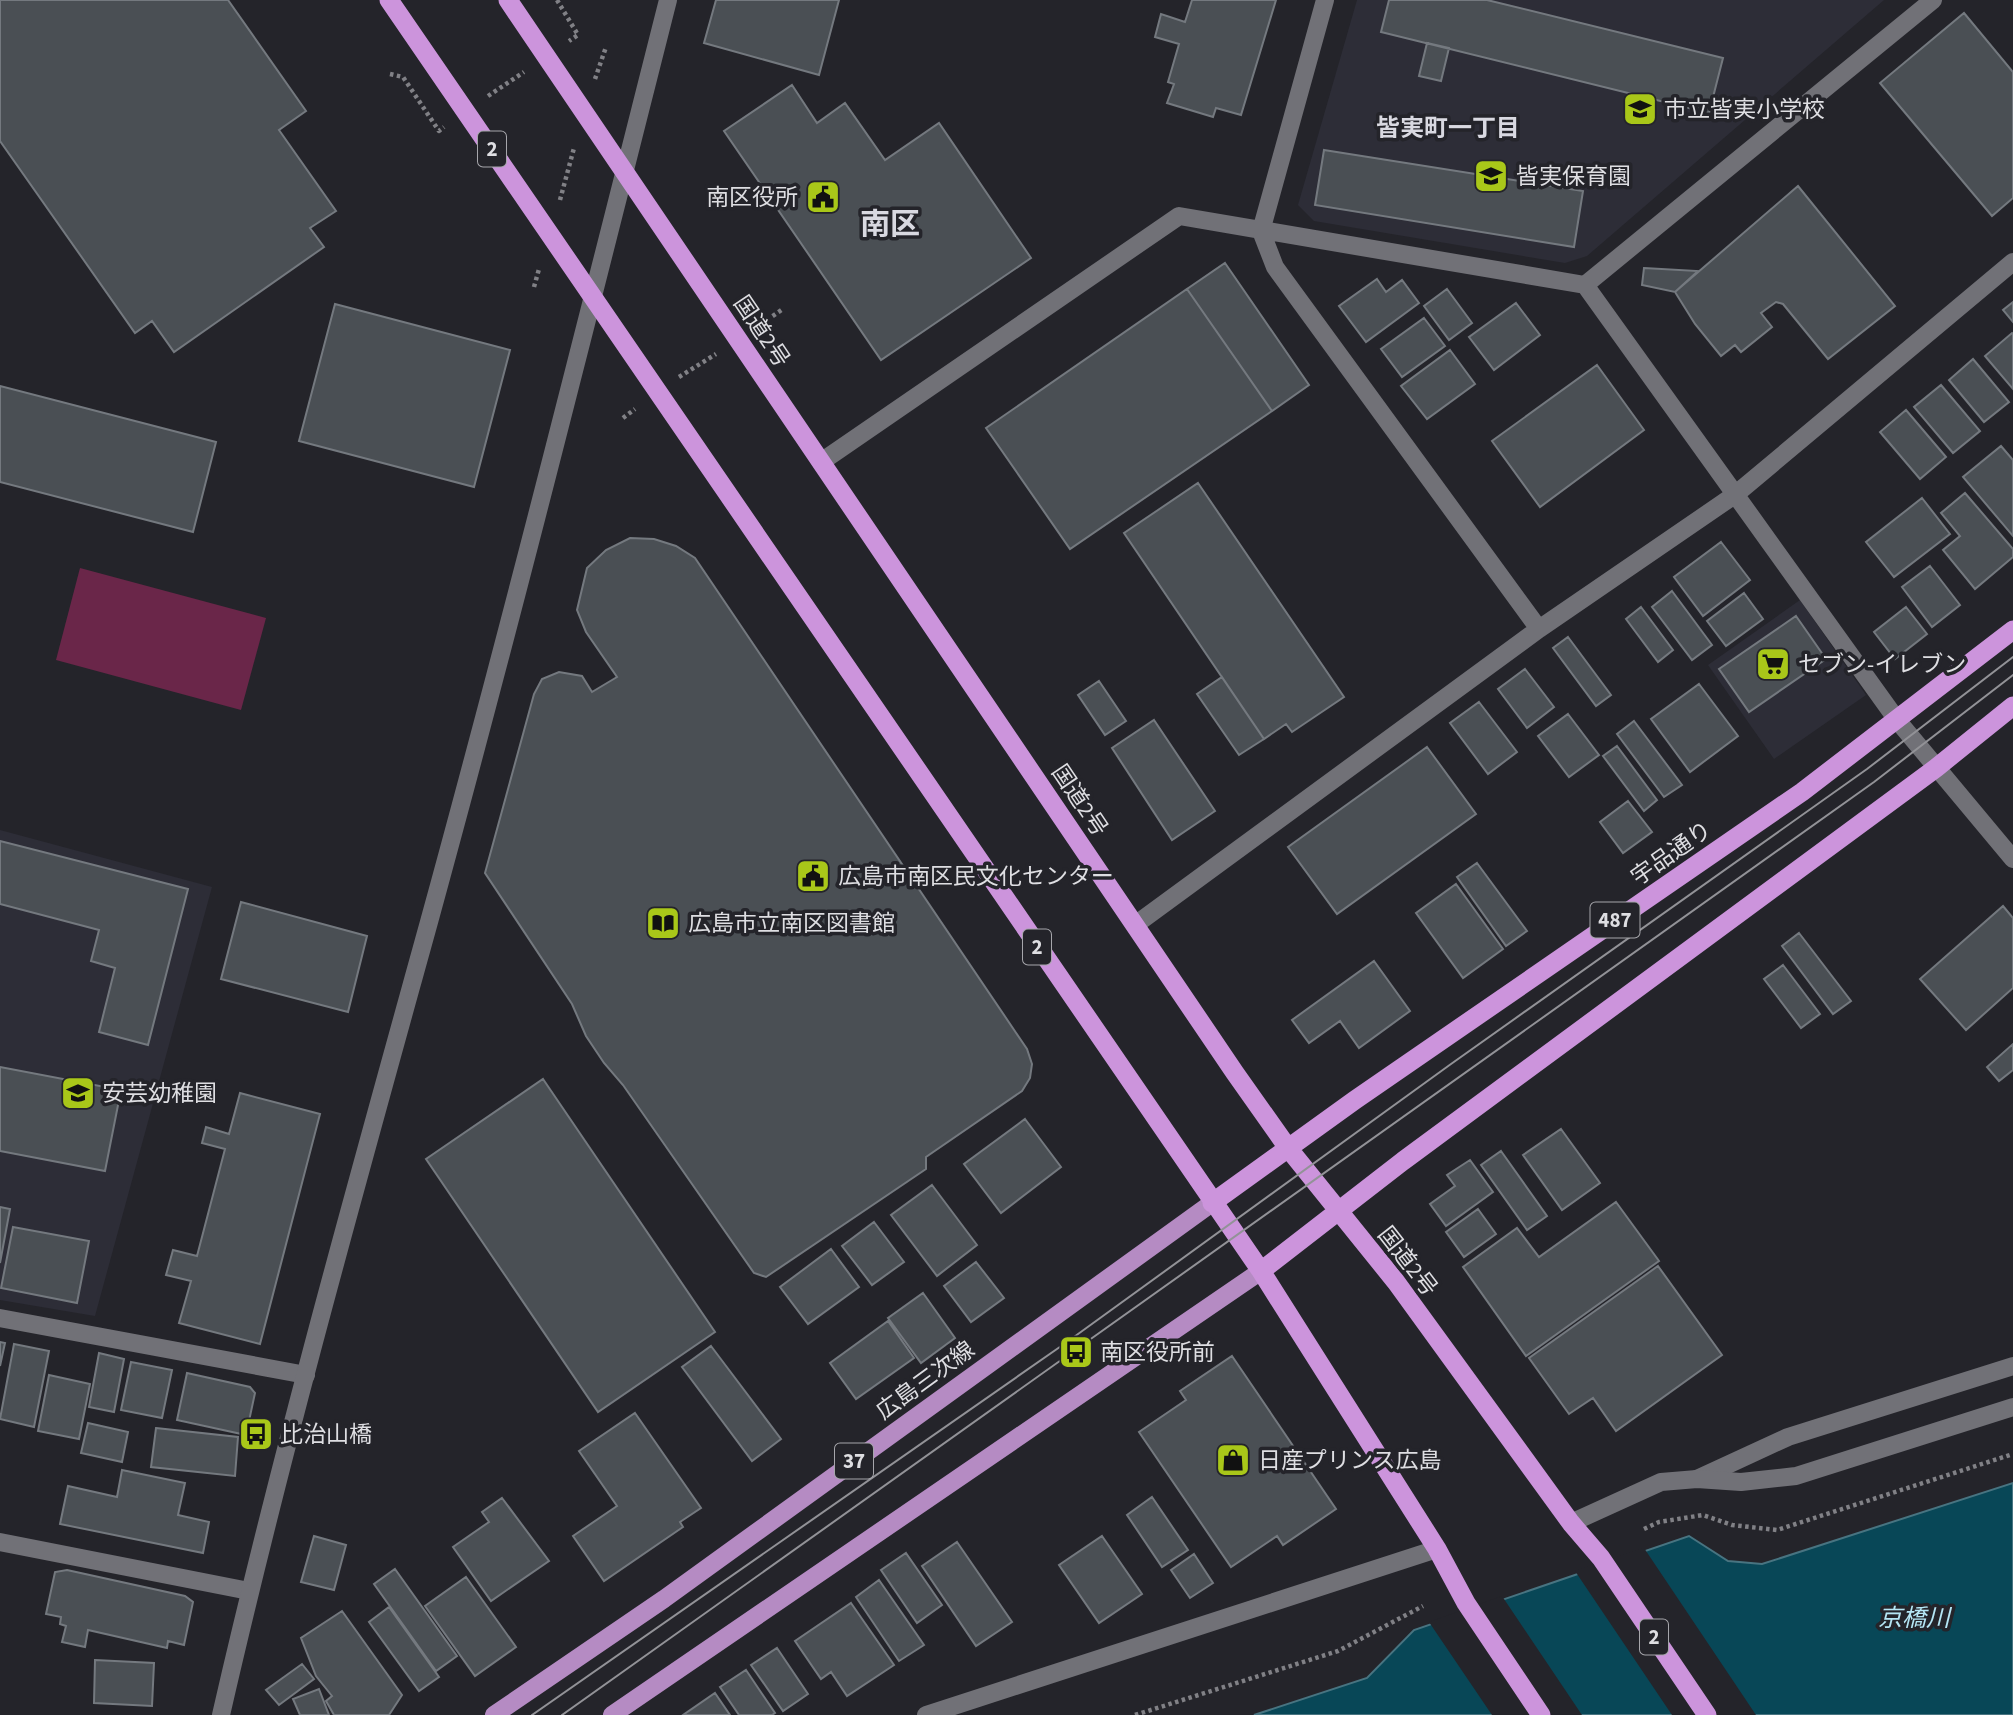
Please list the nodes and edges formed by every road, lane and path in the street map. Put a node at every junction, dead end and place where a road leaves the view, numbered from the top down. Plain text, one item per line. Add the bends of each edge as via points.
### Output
1 (389, 0) edge
2 (508, 0) edge
3 (557, 0) edge
4 (668, 0) edge
5 (1325, 0) edge
6 (1933, 0) edge
7 (568, 42) dead end
8 (606, 47) dead end
9 (535, 64) dead end
10 (390, 74) dead end
11 (482, 101) dead end
12 (584, 111) junction
13 (449, 123) dead end
14 (624, 172) junction
15 (1261, 231) junction
16 (550, 234) junction
17 (2013, 262) edge
18 (1585, 285) junction
19 (534, 287) dead end
20 (595, 299) junction
21 (783, 309) dead end
22 (738, 340) junction
23 (658, 391) junction
24 (623, 418) dead end
25 (821, 462) junction
26 (1736, 494) junction
27 (1539, 629) junction
28 (2013, 630) edge
29 (2013, 706) edge
30 (1898, 720) junction
31 (1937, 768) junction
32 (2013, 859) edge
33 (1135, 925) junction
34 (1288, 1148) junction
35 (1212, 1203) junction
36 (1338, 1210) junction
37 (1261, 1271) junction
38 (0, 1318) edge
39 (2013, 1366) edge
40 (306, 1375) junction
41 (2013, 1407) edge
42 (2013, 1454) edge
43 (1697, 1479) junction
44 (1571, 1523) junction
45 (1644, 1529) dead end
46 (0, 1542) edge
47 (1437, 1549) junction
48 (249, 1591) junction
49 (1423, 1606) dead end
50 (220, 1715) edge
51 (494, 1715) edge
52 (612, 1715) edge
53 (926, 1715) edge
54 (1135, 1715) edge
55 (1541, 1715) edge
56 (1707, 1715) edge

1 - 16 highway, 2
2 - 12 highway, 国道2号 / 2
3 - 7 path via 578,35
4 - 14 street
5 - 15 street
6 - 18 street
8 - 12 path
9 - 11 path
10 - 13 path via 403,77 439,131
12 - 14 highway, 国道2号 / 2
12 - 16 path
14 - 20 street
14 - 22 highway, 国道2号 / 2
15 - 18 street
15 - 25 street via 1179,216
15 - 27 street via 1275,267
16 - 19 path
16 - 20 highway, 2
17 - 26 street
18 - 26 street
20 - 23 highway, 2
20 - 40 street
21 - 22 path
22 - 23 path
22 - 25 highway, 国道2号 / 2
23 - 24 path
23 - 35 highway, 2
25 - 33 highway, 国道2号 / 2
26 - 27 street
26 - 30 street
27 - 33 street
28 - 30 highway, 宇品通り / 487
29 - 31 highway
30 - 31 street
30 - 34 highway, 宇品通り / 487 via 1802,792
31 - 32 street
31 - 36 highway
33 - 34 highway, 国道2号 / 2
34 - 35 highway, 宇品通り / 487
34 - 36 highway, 国道2号 / 2
35 - 37 highway, 2
35 - 51 main road, 広島三次線 / 37 via 664,1599
36 - 37 highway
36 - 44 highway, 国道2号 / 2
37 - 47 highway, 2
37 - 52 main road
38 - 40 street
39 - 43 street via 1788,1437
40 - 48 street
41 - 43 street via 1796,1476 1741,1482
42 - 45 path via 1777,1530 1732,1525 1703,1515
43 - 44 street via 1661,1482
44 - 56 highway, 国道2号 / 2 via 1601,1558
46 - 48 street
47 - 53 street
47 - 55 highway, 2 via 1466,1603
48 - 50 street
49 - 54 path via 1338,1651

